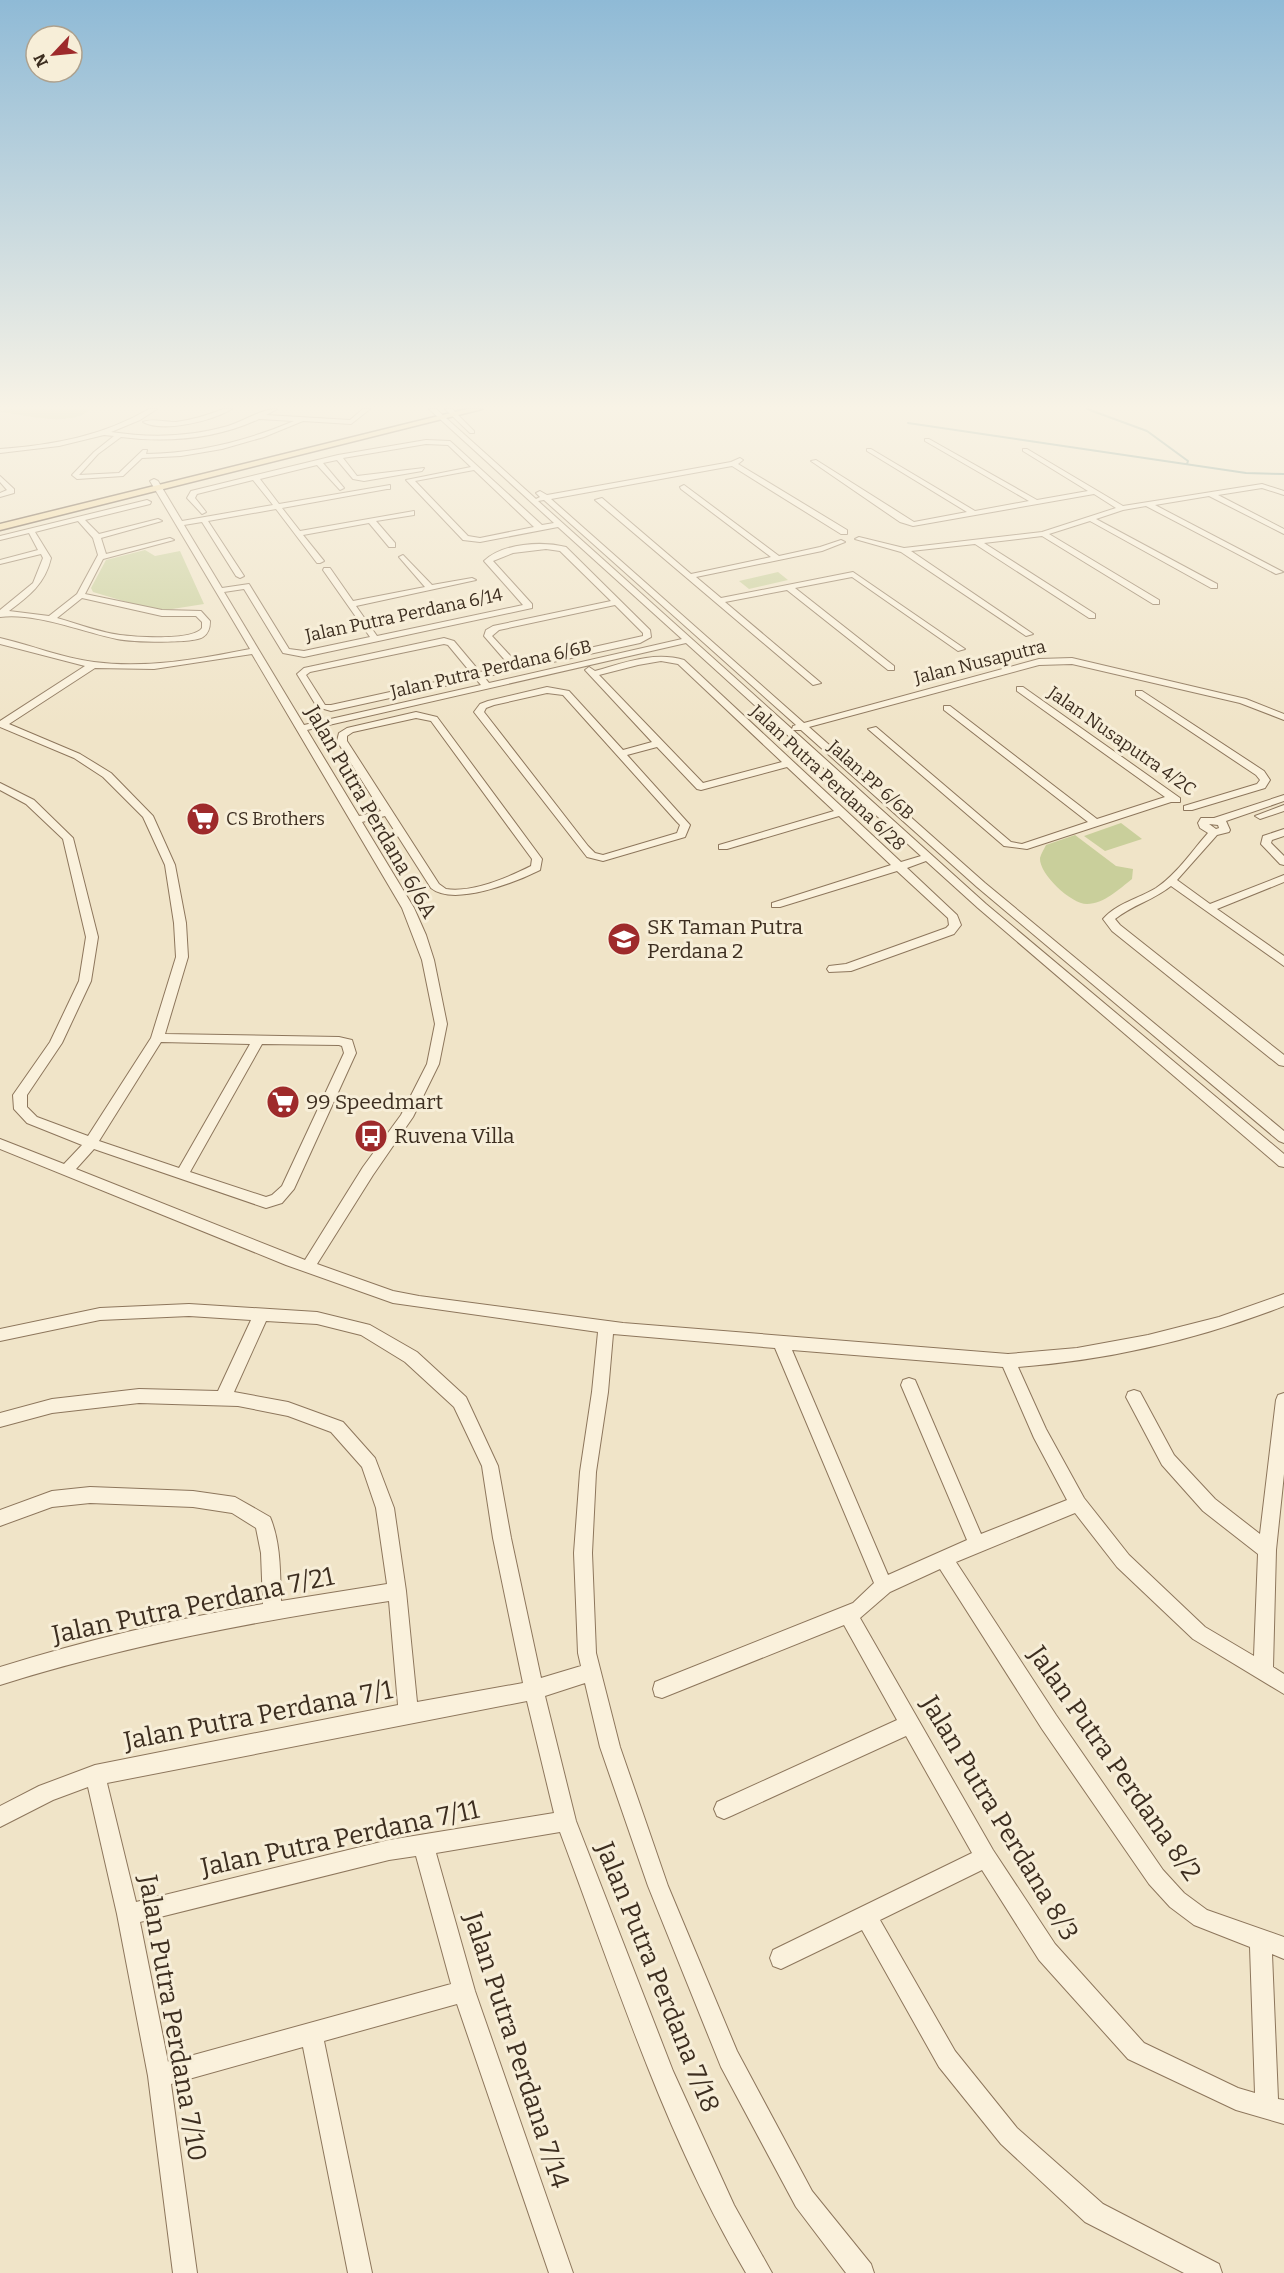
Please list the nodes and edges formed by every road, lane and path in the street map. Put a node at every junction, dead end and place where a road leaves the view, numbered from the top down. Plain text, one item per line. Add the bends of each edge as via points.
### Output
1 (18, 515) edge
2 (44, 515) edge
3 (95, 515) edge
4 (174, 515) edge
5 (209, 515) edge
6 (284, 515) edge
7 (399, 515) edge
8 (444, 515) edge
9 (526, 515) edge
10 (553, 515) edge
11 (560, 515) edge
12 (617, 515) edge
13 (720, 515) edge
14 (805, 515) edge
15 (814, 515) edge
16 (896, 515) edge
17 (969, 515) edge
18 (1103, 515) edge
19 (1168, 515) edge
20 (1251, 515) edge
21 (203, 516) junction
22 (0, 519) edge
23 (80, 519) junction
24 (1093, 519) junction
25 (370, 520) junction
26 (158, 521) dead end
27 (179, 524) junction
28 (560, 524) junction
29 (0, 527) edge
30 (540, 528) junction
31 (31, 531) junction
32 (1284, 532) edge
33 (299, 534) junction
34 (1043, 534) junction
35 (840, 536) junction
36 (97, 537) junction
37 (0, 538) edge
38 (170, 540) dead end
39 (977, 542) junction
40 (392, 545) dead end
41 (904, 550) junction
42 (43, 551) junction
43 (403, 557) dead end
44 (100, 558) junction
45 (777, 558) junction
46 (321, 561) dead end
47 (0, 562) edge
48 (327, 570) dead end
49 (1279, 573) dead end
50 (240, 576) dead end
51 (691, 576) junction
52 (472, 580) dead end
53 (787, 586) junction
54 (1214, 586) dead end
55 (429, 587) junction
56 (219, 591) junction
57 (80, 595) junction
58 (720, 601) junction
59 (618, 602) junction
60 (1156, 602) dead end
61 (351, 604) junction
62 (0, 614) edge
63 (1092, 616) dead end
64 (51, 619) junction
65 (1029, 634) dead end
66 (375, 639) junction
67 (689, 640) junction
68 (0, 641) edge
69 (961, 649) dead end
70 (254, 651) junction
71 (93, 664) junction
72 (584, 664) junction
73 (516, 667) junction
74 (891, 668) dead end
75 (593, 674) junction
76 (478, 676) junction
77 (816, 683) dead end
78 (487, 686) junction
79 (1020, 689) dead end
80 (1139, 693) dead end
81 (947, 708) dead end
82 (1284, 717) edge
83 (1, 725) edge
84 (802, 727) junction
85 (300, 729) junction
86 (873, 729) dead end
87 (788, 730) junction
88 (659, 743) junction
89 (620, 754) junction
90 (789, 763) junction
91 (0, 786) edge
92 (1172, 798) junction
93 (1284, 798) edge
94 (1188, 808) junction
95 (1284, 808) edge
96 (388, 812) junction
97 (840, 812) junction
98 (356, 820) junction
99 (1095, 823) junction
100 (1219, 826) junction
101 (1284, 832) edge
102 (723, 847) dead end
103 (929, 857) junction
104 (1284, 862) edge
105 (899, 867) junction
106 (1284, 878) edge
107 (1171, 881) junction
108 (776, 905) dead end
109 (1209, 908) junction
110 (1284, 962) edge
111 (833, 969) dead end
112 (157, 1038) junction
113 (258, 1040) junction
114 (1284, 1062) edge
115 (1284, 1138) edge
116 (91, 1143) junction
117 (0, 1144) edge
118 (1284, 1162) edge
119 (67, 1170) junction
120 (182, 1174) junction
121 (308, 1266) junction
122 (1284, 1300) edge
123 (261, 1315) junction
124 (606, 1327) junction
125 (0, 1335) edge
126 (781, 1343) junction
127 (1008, 1361) junction
128 (909, 1385) dead end
129 (1134, 1397) dead end
130 (223, 1399) junction
131 (1283, 1400) edge
132 (0, 1420) edge
133 (1078, 1504) junction
134 (0, 1518) edge
135 (977, 1544) junction
136 (1267, 1550) junction
137 (943, 1558) junction
138 (884, 1586) junction
139 (397, 1591) junction
140 (272, 1609) junction
141 (848, 1614) junction
142 (590, 1672) junction
143 (1263, 1672) junction
144 (0, 1676) edge
145 (1284, 1686) edge
146 (662, 1689) dead end
147 (534, 1690) junction
148 (408, 1713) junction
149 (910, 1724) junction
150 (95, 1775) junction
151 (723, 1809) dead end
152 (0, 1817) edge
153 (566, 1821) junction
154 (423, 1843) junction
155 (986, 1857) junction
156 (128, 1914) junction
157 (865, 1915) junction
158 (1261, 1941) junction
159 (1284, 1948) edge
160 (781, 1958) dead end
161 (464, 1991) junction
162 (312, 2035) junction
163 (159, 2076) junction
164 (1276, 2110) edge
165 (185, 2273) edge
166 (360, 2273) edge
167 (561, 2273) edge
168 (760, 2273) edge
169 (862, 2273) edge
170 (1210, 2273) edge

1 - 22 main road
2 - 29 main road
3 - 23 street
4 - 27 street, Jalan Putra Perdana 6/6A
5 - 21 street
6 - 33 street
7 - 25 street
8 - 30 street via 472,540
9 - 30 street
10 - 28 street, Jalan PP 6/6B
11 - 84 street, Jalan PP 6/6B
12 - 51 street
13 - 45 street
14 - 35 street
15 - 35 street
16 - 17 street via 920,524
18 - 24 street
19 - 49 street
20 - 32 street
21 - 27 street
21 - 50 street
23 - 31 street
23 - 36 street
24 - 34 street
24 - 54 street
25 - 33 street
25 - 40 street
26 - 36 street
27 - 56 street, Jalan Putra Perdana 6/6A
28 - 30 street
28 - 67 street, Jalan PP 6/6B
31 - 37 street
31 - 42 street
33 - 46 street
34 - 39 street
34 - 60 street
35 - 41 street via 852,543 859,539
35 - 45 street via 822,549
36 - 44 street
38 - 44 street
39 - 41 street
39 - 63 street
41 - 65 street
42 - 47 street
42 - 62 street via 48,558 45,573 35,588
43 - 55 street
44 - 57 street
45 - 51 street
48 - 61 street
51 - 58 street
52 - 55 street
53 - 58 street
53 - 69 street via 853,574
53 - 74 street
55 - 61 street
56 - 66 street, Jalan Putra Perdana 6/14 via 246,586 286,651 304,654
56 - 70 street, Jalan Putra Perdana 6/6A
57 - 64 street
57 - 64 street via 162,613 198,613 206,621 206,628 195,637 119,637
58 - 77 street
59 - 66 street, Jalan Putra Perdana 6/14 via 563,549 537,547 488,561 530,606
59 - 73 street via 489,632 488,636
59 - 73 street via 647,636
61 - 66 street
62 - 64 street
67 - 72 street, Jalan Putra Perdana 6/6B
67 - 87 street, Jalan PP 6/6B
68 - 71 street
70 - 71 street via 148,666
70 - 85 street, Jalan Putra Perdana 6/6A
71 - 83 street
72 - 75 street
72 - 78 street, Jalan Putra Perdana 6/6B
73 - 76 street
75 - 88 street
75 - 90 street, Jalan Putra Perdana 6/28 via 674,658
76 - 76 street via 451,643 444,641 301,674 326,709
76 - 78 street
78 - 85 street, Jalan Putra Perdana 6/6B
79 - 92 street, Jalan Nusaputra 4/2C
80 - 94 street via 1265,780 1261,786
81 - 99 street
82 - 84 street, Jalan Nusaputra via 1243,701 1056,660
83 - 112 street via 76,756 107,775 148,816 170,865 182,957
84 - 87 street, Jalan Nusaputra
84 - 115 street, Jalan PP 6/6B via 981,885
85 - 98 street, Jalan Putra Perdana 6/6A
86 - 99 street via 1015,847
87 - 103 street, Jalan PP 6/6B
88 - 89 street
88 - 90 street via 701,787
89 - 89 street via 566,693 557,690 491,703 479,712 591,855 603,858 681,835 685,830 681,820
90 - 97 street, Jalan Putra Perdana 6/28
91 - 116 street via 30,802 68,838 92,937 85,981 56,1043 20,1095 21,1109 32,1120
92 - 94 street, Jalan Nusaputra 4/2C
92 - 99 street
93 - 100 street
94 - 100 street, Jalan Nusaputra 4/2C via 1205,820 1204,826
95 - 100 street
96 - 96 street via 435,886 443,892 485,886 536,868 537,859 434,719 416,715 342,735 342,741
96 - 98 street
97 - 102 street
97 - 105 street, Jalan Putra Perdana 6/28
98 - 121 street, Jalan Putra Perdana 6/6A via 420,935 441,1024 433,1064 406,1117
100 - 107 street
101 - 104 street via 1267,838 1266,844
103 - 105 street
103 - 118 street, Jalan PP 6/6B
105 - 108 street
105 - 111 street, Jalan Putra Perdana 6/28 via 954,917 955,925 929,939 847,968
106 - 109 street
107 - 109 street
107 - 114 street via 1109,919
109 - 110 street
112 - 113 street
112 - 116 street
113 - 120 street
113 - 120 street via 348,1043 350,1053 287,1189 266,1203
116 - 119 street
116 - 120 street
117 - 119 street
119 - 121 street
121 - 124 street via 393,1297
122 - 127 street via 1232,1320 1168,1336 1059,1358
123 - 125 street, Jalan Putra Perdana 7/18 via 189,1310 100,1314
123 - 130 street
123 - 147 street, Jalan Putra Perdana 7/18 via 317,1318 365,1330 411,1357 460,1402 490,1466
124 - 126 street
124 - 142 street via 588,1472 583,1553
126 - 127 street
126 - 138 street
127 - 133 street
128 - 135 street
129 - 136 street via 1168,1460 1209,1505
130 - 132 street via 139,1396 52,1406
130 - 139 street via 288,1408 338,1427 369,1463 385,1508
131 - 136 street
133 - 135 street
133 - 143 street via 1123,1561 1199,1633
134 - 140 street via 52,1499 90,1495 236,1504 264,1523 270,1553
135 - 137 street
136 - 143 street
137 - 138 street
137 - 158 street, Jalan Putra Perdana 8/2 via 1156,1877 1201,1918
138 - 141 street
139 - 140 street, Jalan Putra Perdana 7/21
139 - 148 street
140 - 144 street, Jalan Putra Perdana 7/21 via 152,1635
141 - 146 street
141 - 149 street, Jalan Putra Perdana 8/3
142 - 147 street, Jalan Putra Perdana 7/1
142 - 169 street via 610,1747 658,1886 729,2059 804,2199
143 - 145 street
147 - 148 street, Jalan Putra Perdana 7/1
147 - 153 street, Jalan Putra Perdana 7/18
148 - 150 street, Jalan Putra Perdana 7/1
149 - 151 street
149 - 155 street, Jalan Putra Perdana 8/3
150 - 152 street, Jalan Putra Perdana 7/1 via 30,1799
150 - 156 street, Jalan Putra Perdana 7/10
153 - 154 street, Jalan Putra Perdana 7/11
153 - 168 street, Jalan Putra Perdana 7/18 via 663,2076 725,2214
154 - 156 street, Jalan Putra Perdana 7/11
154 - 161 street, Jalan Putra Perdana 7/14
155 - 157 street
155 - 164 street, Jalan Putra Perdana 8/3 via 1047,1952 1136,2051 1236,2099
156 - 163 street, Jalan Putra Perdana 7/10
157 - 160 street
157 - 170 street via 947,2059 1009,2136 1094,2213
158 - 159 street, Jalan Putra Perdana 8/2
158 - 164 street
161 - 162 street
161 - 167 street, Jalan Putra Perdana 7/14
162 - 163 street
162 - 166 street
163 - 165 street, Jalan Putra Perdana 7/10

